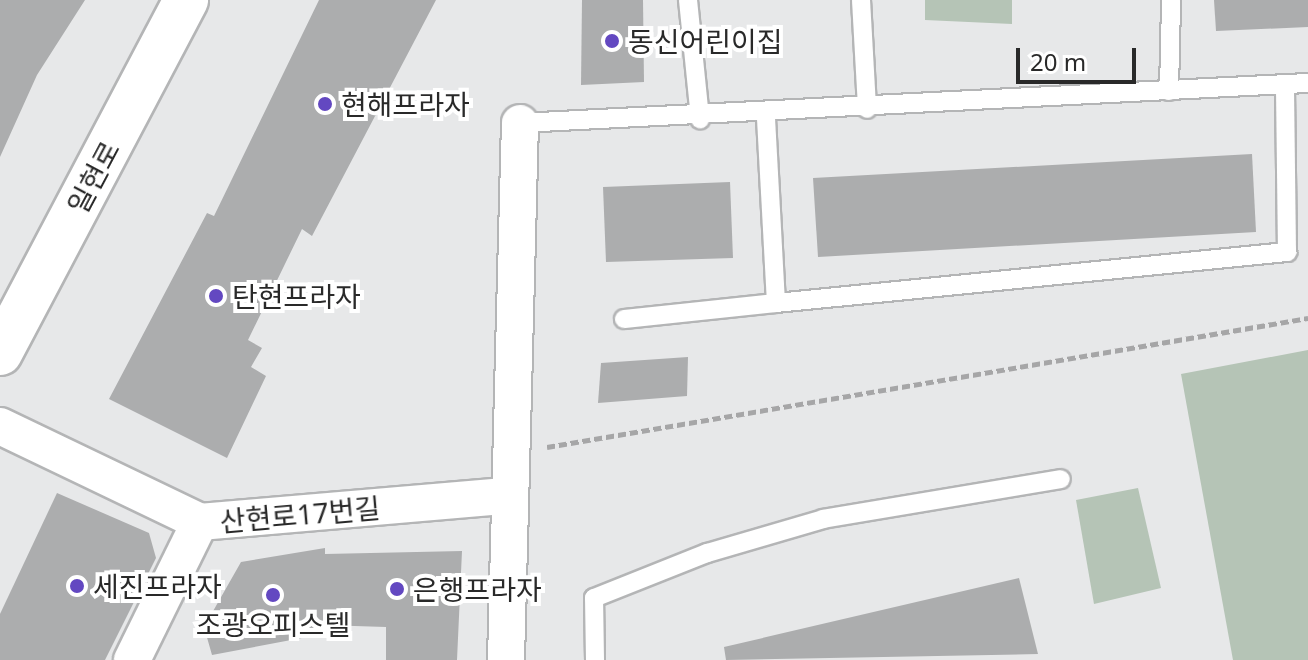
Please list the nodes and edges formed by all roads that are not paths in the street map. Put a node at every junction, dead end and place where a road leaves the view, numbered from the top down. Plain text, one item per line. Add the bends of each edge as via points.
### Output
1 (186, 0) edge
2 (688, 0) edge
3 (861, 0) edge
4 (1171, 0) edge
5 (1308, 83) edge
6 (1285, 85) junction
7 (1169, 91) junction
8 (867, 109) junction
9 (766, 116) junction
10 (700, 119) junction
11 (520, 123) joint
12 (776, 303) junction
13 (624, 319) dead end
14 (0, 353) edge
15 (0, 426) edge
16 (1061, 479) dead end
17 (505, 496) junction
18 (200, 522) junction
19 (132, 660) edge
20 (506, 660) edge
21 (595, 660) edge

1 - 14 main road, 일현로
2 - 10 lane
3 - 8 lane
4 - 7 lane
5 - 6 lane
6 - 7 lane
6 - 12 lane via 1287,252
7 - 8 lane
8 - 9 lane
9 - 10 lane
9 - 12 lane
10 - 11 lane
11 - 17 street
12 - 13 lane
15 - 18 street
16 - 21 lane via 823,519 707,553 594,598
17 - 18 street, 산현로17번길
17 - 20 street
18 - 19 street, 산현로17번길

